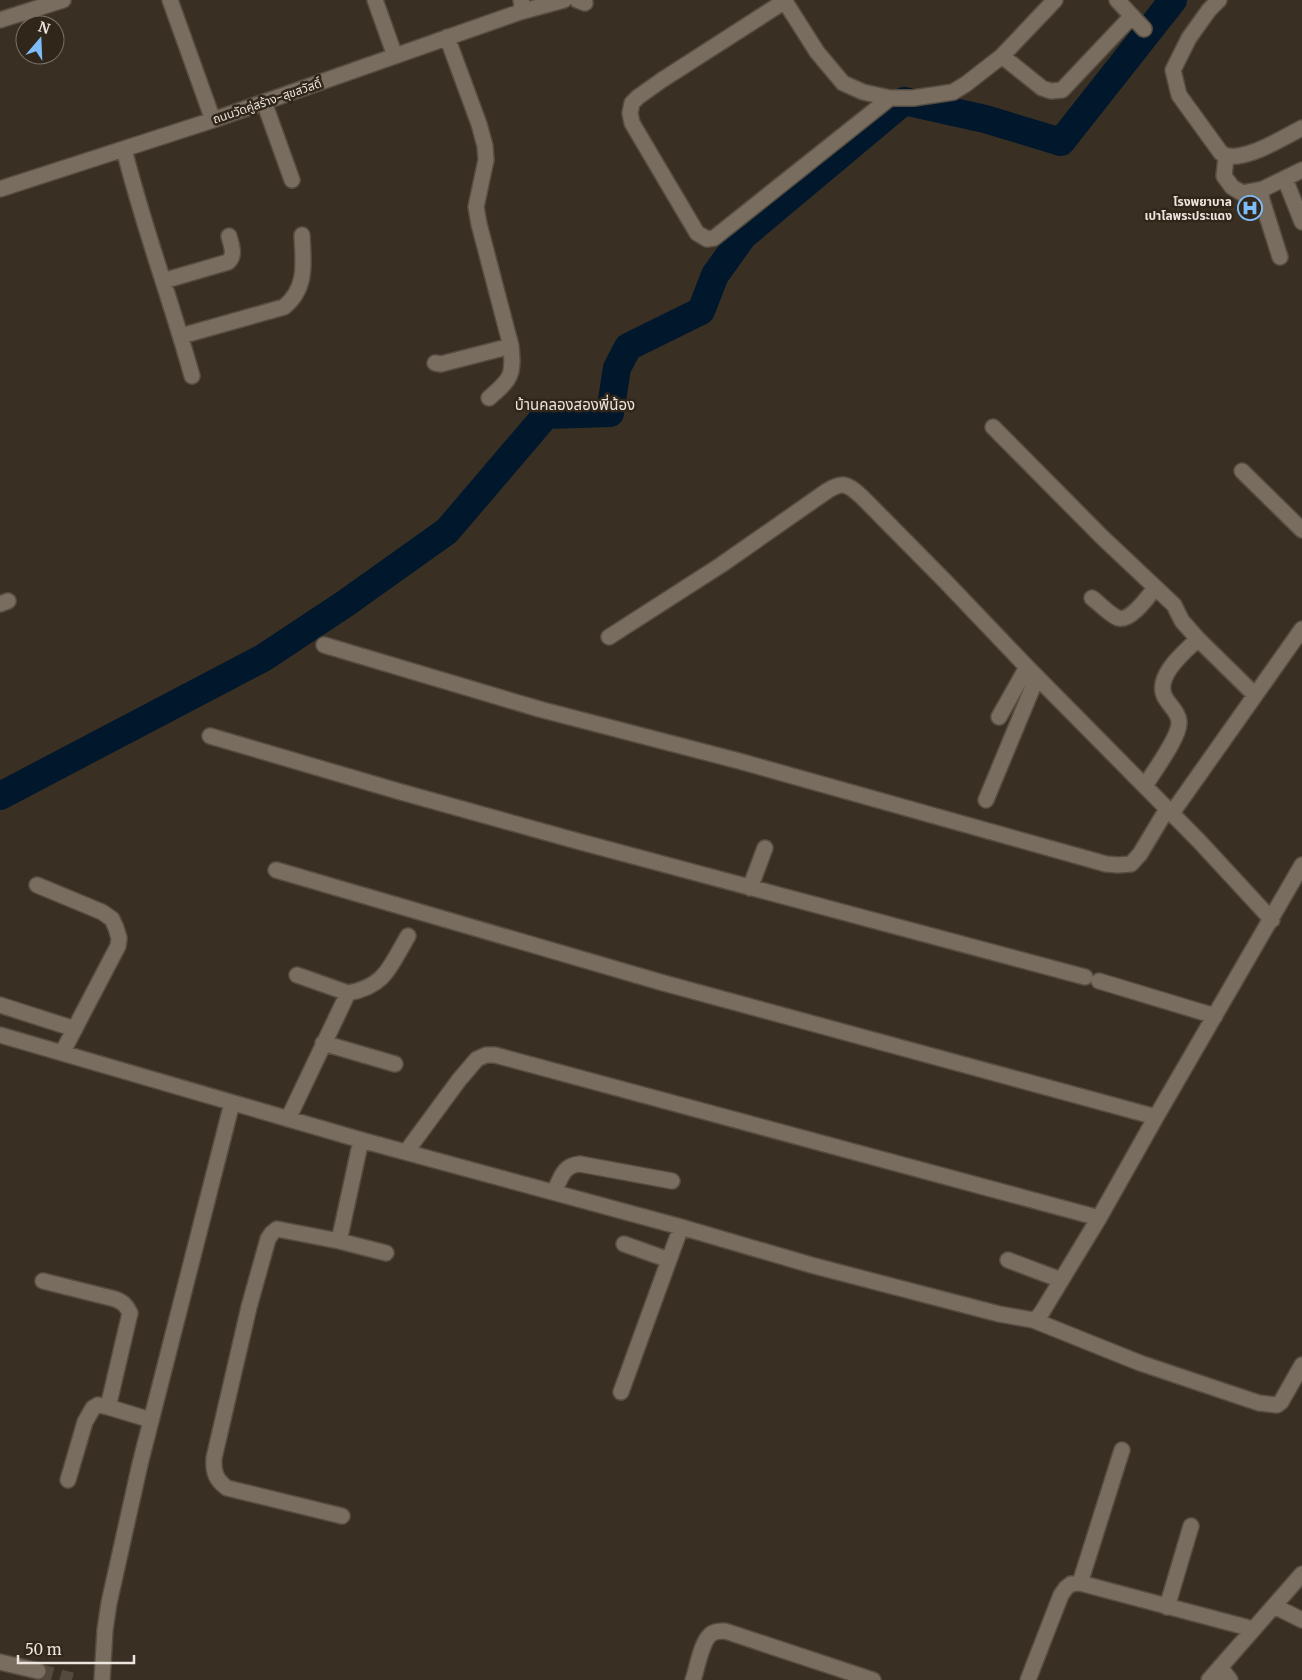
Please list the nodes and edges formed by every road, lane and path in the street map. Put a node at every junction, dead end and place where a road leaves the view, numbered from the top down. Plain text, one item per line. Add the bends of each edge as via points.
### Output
1 (62, 0) edge
2 (170, 0) edge
3 (375, 0) edge
4 (564, 0) edge
5 (1055, 0) edge
6 (1117, 0) edge
7 (1219, 0) edge
8 (785, 1) edge
9 (520, 6) edge
10 (1132, 16) junction
11 (0, 20) edge
12 (1144, 29) dead end
13 (447, 37) junction
14 (395, 56) junction
15 (1002, 56) junction
16 (890, 98) junction
17 (264, 102) junction
18 (213, 120) junction
19 (1302, 128) edge
20 (124, 149) junction
21 (1226, 156) junction
22 (1302, 170) edge
23 (1285, 179) junction
24 (292, 180) dead end
25 (0, 189) edge
26 (1263, 189) junction
27 (1302, 222) edge
28 (302, 235) dead end
29 (229, 236) dead end
30 (1280, 257) dead end
31 (163, 281) junction
32 (181, 336) junction
33 (511, 346) junction
34 (435, 363) dead end
35 (192, 376) dead end
36 (489, 398) dead end
37 (993, 426) dead end
38 (1242, 471) dead end
39 (1302, 530) edge
40 (1155, 588) junction
41 (1092, 598) dead end
42 (1302, 629) edge
43 (609, 637) dead end
44 (1198, 639) junction
45 (324, 645) dead end
46 (1032, 672) junction
47 (1255, 695) junction
48 (999, 717) dead end
49 (210, 736) dead end
50 (1145, 786) junction
51 (986, 800) dead end
52 (1170, 811) junction
53 (765, 848) dead end
54 (1302, 866) edge
55 (276, 870) dead end
56 (37, 885) dead end
57 (750, 888) junction
58 (1272, 920) junction
59 (408, 936) dead end
60 (297, 976) dead end
61 (348, 993) junction
62 (0, 1006) edge
63 (1215, 1016) junction
64 (75, 1029) junction
65 (0, 1035) edge
66 (323, 1044) junction
67 (62, 1053) junction
68 (395, 1064) dead end
69 (232, 1103) junction
70 (1156, 1117) junction
71 (288, 1119) junction
72 (361, 1140) junction
73 (406, 1152) junction
74 (672, 1181) dead end
75 (554, 1192) junction
76 (1099, 1218) junction
77 (681, 1226) junction
78 (339, 1242) junction
79 (624, 1244) dead end
80 (386, 1252) dead end
81 (669, 1260) junction
82 (1008, 1260) dead end
83 (1061, 1280) junction
84 (42, 1281) dead end
85 (1033, 1320) junction
86 (1302, 1365) edge
87 (622, 1392) dead end
88 (108, 1406) junction
89 (151, 1420) junction
90 (1122, 1450) dead end
91 (68, 1480) dead end
92 (342, 1516) dead end
93 (1191, 1526) dead end
94 (1302, 1574) edge
95 (1080, 1583) junction
96 (1167, 1606) junction
97 (1274, 1606) junction
98 (1302, 1620) edge
99 (1253, 1629) junction
100 (0, 1662) edge
101 (1220, 1667) junction
102 (38, 1672) tunnel mouth
103 (102, 1680) edge
104 (694, 1680) edge
105 (873, 1680) edge
106 (1028, 1680) edge
107 (1209, 1680) edge
108 (1230, 1680) edge

1 - 11 street
2 - 18 street
3 - 14 street
4 - 9 street, ถนนวัดคู่สร้าง-สุขสวัสดิ์
5 - 15 street
6 - 10 street
7 - 21 street via 1189,38 1174,70 1179,95
8 - 16 street via 817,52 843,83 862,92
8 - 16 street via 632,103 632,123 697,233 706,240 714,238
9 - 13 street, ถนนวัดคู่สร้าง-สุขสวัสดิ์
10 - 12 street
10 - 15 street via 1062,90 1042,88
13 - 14 street, ถนนวัดคู่สร้าง-สุขสวัสดิ์
13 - 33 street via 485,146 486,160 476,207
14 - 17 street, ถนนวัดคู่สร้าง-สุขสวัสดิ์
15 - 16 street via 953,92
17 - 18 street, ถนนวัดคู่สร้าง-สุขสวัสดิ์
17 - 24 street
18 - 20 street, ถนนวัดคู่สร้าง-สุขสวัสดิ์
19 - 21 street via 1254,152
20 - 25 street, ถนนวัดคู่สร้าง-สุขสวัสดิ์
20 - 31 street
21 - 26 street via 1224,176 1232,187 1242,193
22 - 23 street
23 - 26 street
23 - 27 street
26 - 30 street via 1261,197
28 - 32 street via 303,277 292,300 284,306
29 - 31 street via 233,254 228,262
31 - 32 street
32 - 35 street
33 - 34 street
33 - 36 street via 512,374
37 - 40 street
38 - 39 street
40 - 41 street via 1133,614 1124,619 1117,618
40 - 44 street via 1174,605
42 - 47 street
43 - 46 street via 837,485 858,493
44 - 47 street
44 - 50 street via 1177,659 1162,684 1164,696 1180,721 1178,733
45 - 52 street via 539,709 739,760 1106,864 1131,864
46 - 48 street
46 - 50 street
46 - 51 street
47 - 52 street
49 - 57 street via 420,798
50 - 52 street
52 - 58 street
53 - 57 street
54 - 58 street
55 - 70 street via 660,982
56 - 64 street via 112,918 119,938 114,956
57 - 63 street via 1092,979
58 - 63 street
59 - 61 street via 384,975 373,985
60 - 61 street
61 - 66 street
62 - 64 street
63 - 70 street
64 - 67 street
65 - 67 street
66 - 68 street
66 - 71 street
67 - 69 street
69 - 71 street
69 - 89 street
70 - 76 street
71 - 72 street
72 - 73 street
72 - 78 street
73 - 75 street
73 - 76 street via 477,1059 495,1055
74 - 75 street via 580,1164 564,1171
75 - 77 street
76 - 83 street
77 - 81 street
77 - 85 street via 839,1272
78 - 80 street
78 - 92 street via 277,1229 268,1239 213,1468 220,1484 227,1488
79 - 81 street
81 - 87 street
82 - 83 street
83 - 85 street via 1042,1312
84 - 88 street via 115,1299 127,1307 130,1313
85 - 86 street via 1140,1363 1270,1405 1281,1402
88 - 89 street
88 - 91 street via 98,1405 90,1413
89 - 103 street via 109,1603
90 - 95 street
93 - 96 street
94 - 97 street
95 - 96 street
95 - 106 street via 1071,1584 1062,1595
96 - 99 street
97 - 98 street
97 - 99 street
99 - 101 street
100 - 102 street
101 - 107 street
101 - 108 street
104 - 105 street via 705,1642 715,1632 725,1631

